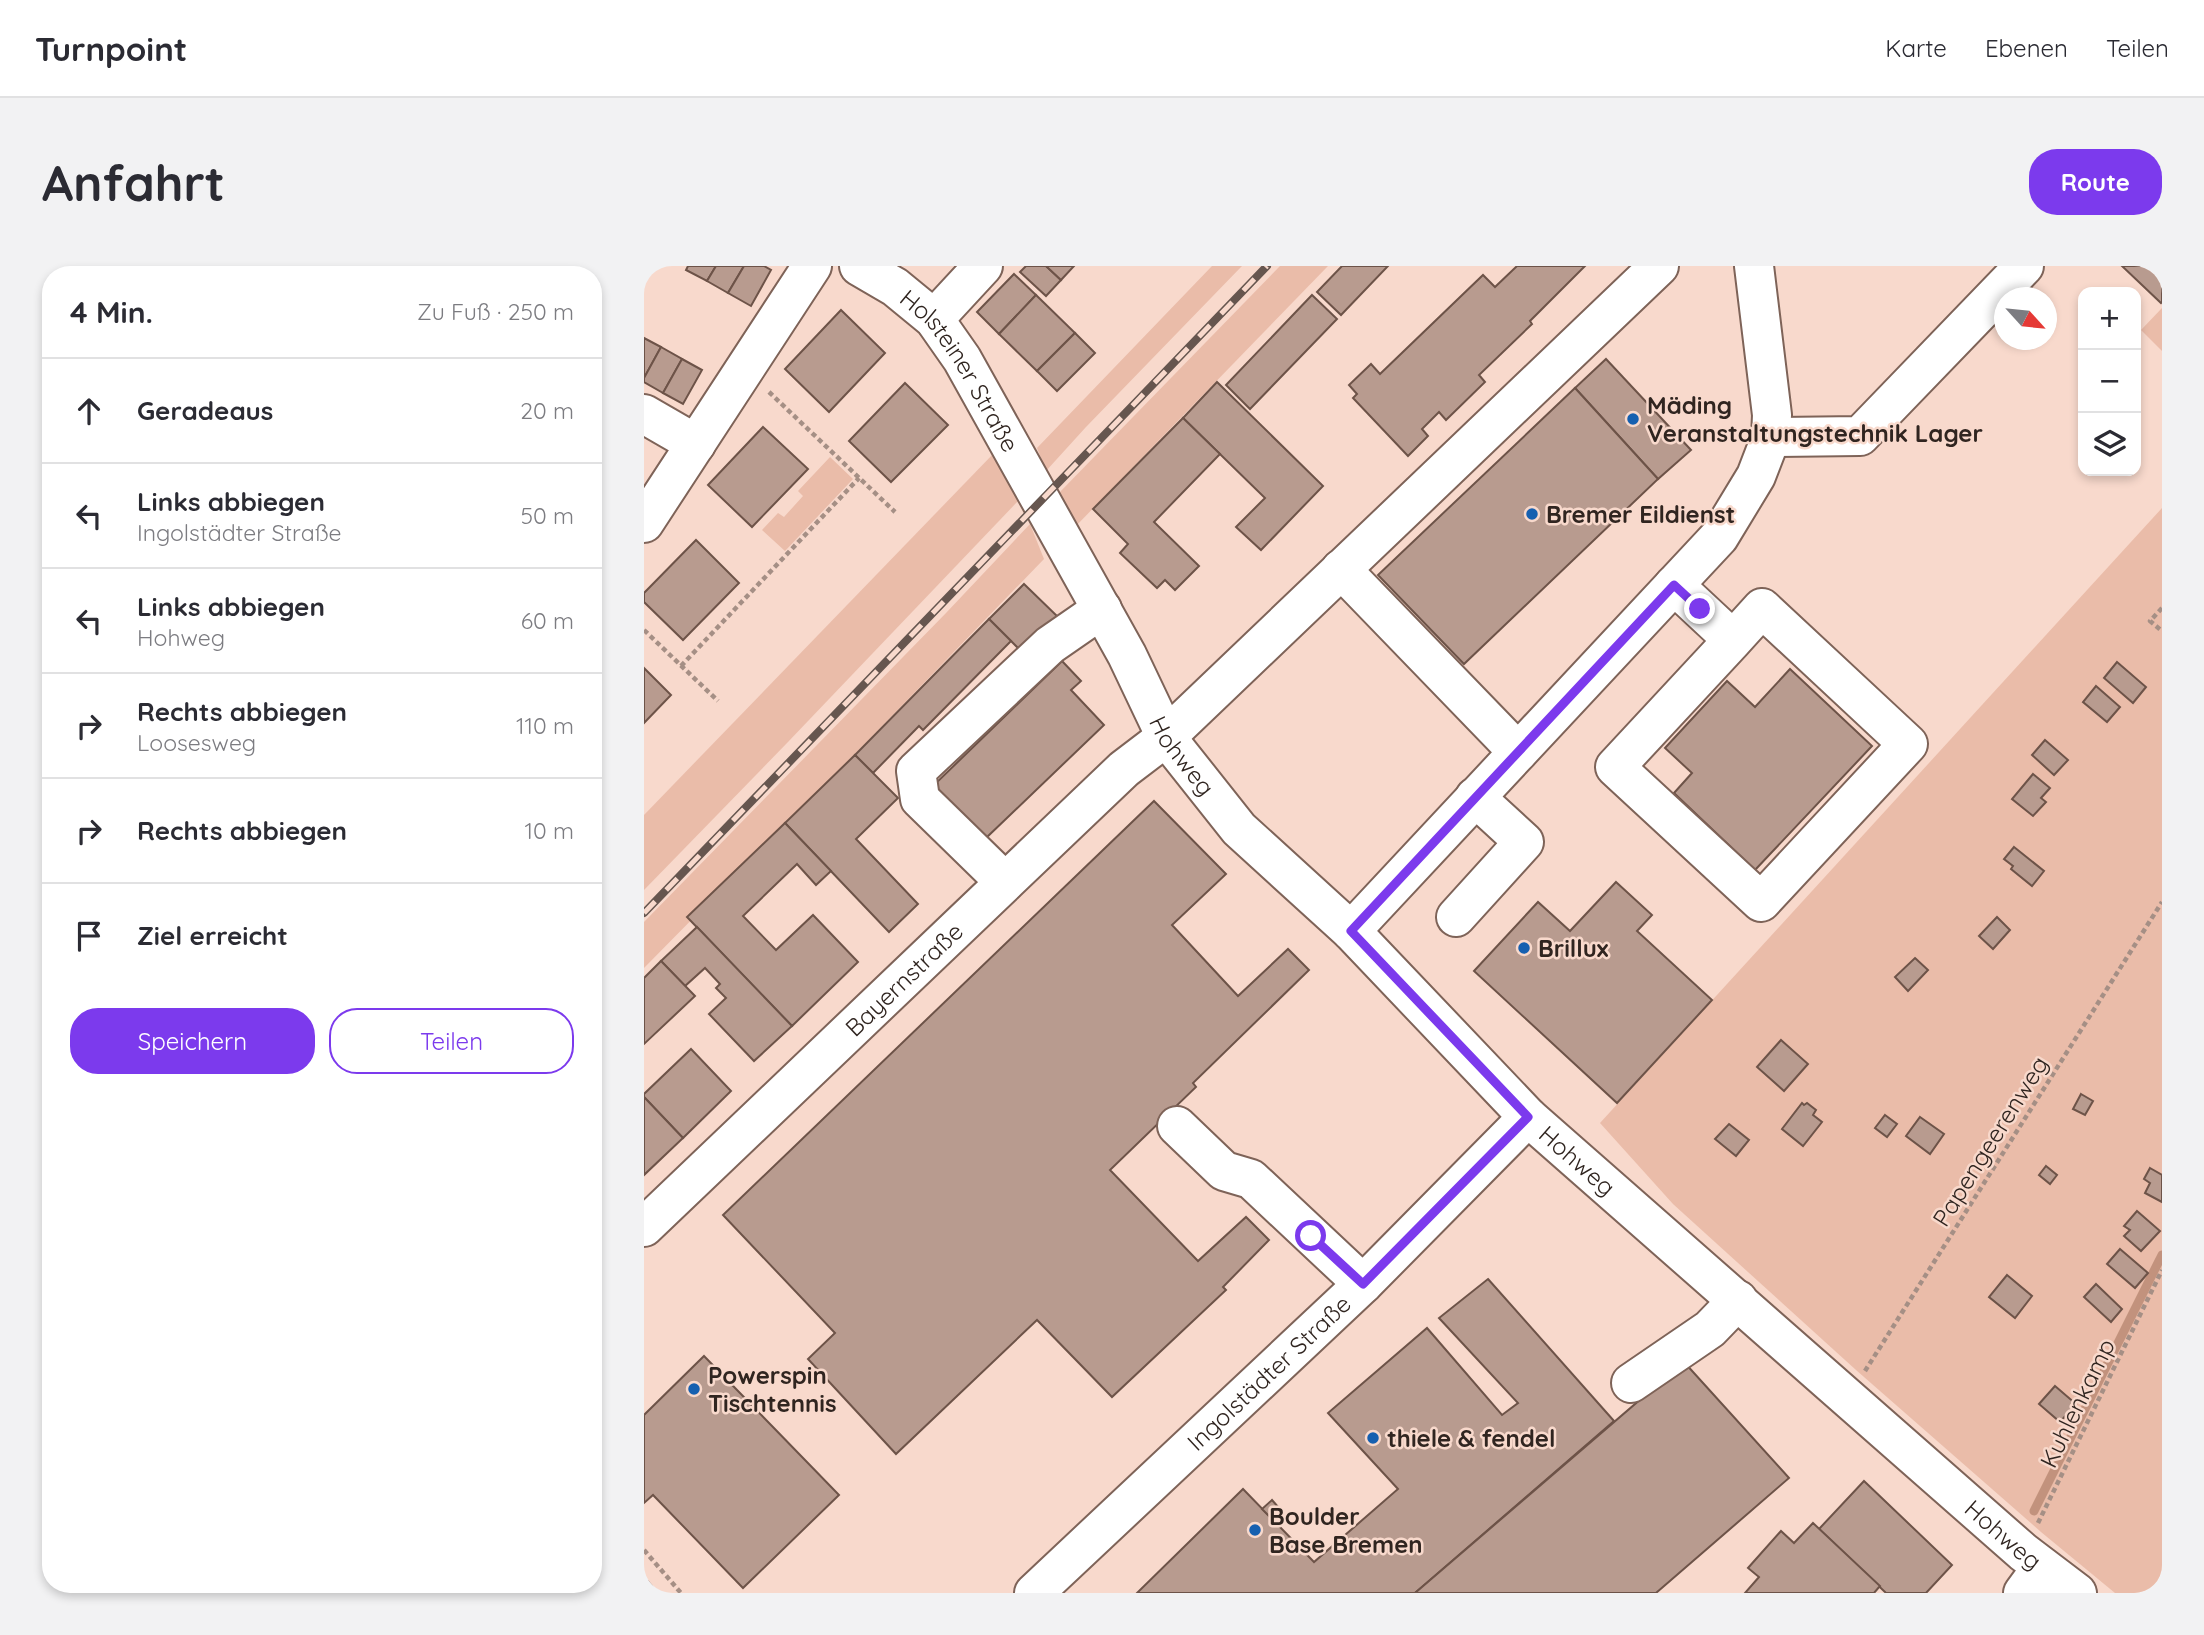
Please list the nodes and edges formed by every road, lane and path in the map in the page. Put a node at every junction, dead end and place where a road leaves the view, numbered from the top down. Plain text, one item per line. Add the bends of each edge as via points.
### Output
1 (812, 266) edge
2 (859, 266) edge
3 (983, 266) edge
4 (1659, 266) edge
5 (1755, 266) edge
6 (2024, 266) edge
7 (934, 318) junction
8 (745, 369) junction
9 (644, 414) edge
10 (1771, 437) junction
11 (696, 444) junction
12 (859, 478) junction
13 (1038, 494) joint
14 (895, 512) dead end
15 (644, 523) edge
16 (1341, 569) junction
17 (1674, 585) junction
18 (2162, 608) edge
19 (1102, 609) junction
20 (644, 630) edge
21 (2162, 631) edge
22 (1733, 640) junction
23 (681, 666) junction
24 (718, 701) dead end
25 (1166, 737) junction
26 (1518, 752) junction
27 (1475, 797) junction
28 (1005, 882) junction
29 (2162, 902) edge
30 (1456, 917) dead end
31 (1351, 931) junction
32 (1528, 1117) junction
33 (1177, 1126) dead end
34 (644, 1227) edge
35 (2162, 1270) edge
36 (1363, 1284) junction
37 (1738, 1300) junction
38 (1631, 1383) dead end
39 (1848, 1398) junction
40 (644, 1549) edge
41 (2029, 1571) edge
42 (2073, 1592) edge
43 (681, 1593) edge
44 (1034, 1593) edge

1 - 8 street
2 - 7 street, Holsteiner Straße
3 - 7 street
4 - 16 street, Bayernstraße
5 - 10 street
6 - 10 street via 1860,436
7 - 13 street, Holsteiner Straße
8 - 11 street
8 - 12 path
9 - 11 street
10 - 17 street via 1756,476 1719,537
11 - 15 street
12 - 14 path
12 - 23 path
13 - 19 street, Hohweg
16 - 25 street, Bayernstraße
16 - 26 street
17 - 22 street
17 - 26 street
18 - 21 path via 2150,621
19 - 25 street, Hohweg
19 - 28 street via 1050,645 916,771 920,799
20 - 23 path
22 - 22 street via 1762,608 1908,744 1761,902 1615,767
23 - 24 path
25 - 28 street, Bayernstraße via 1124,769
25 - 31 street, Hohweg via 1239,829
26 - 27 street
27 - 30 street via 1524,842
27 - 31 street
28 - 34 street, Bayernstraße
29 - 39 path, Papengeerenweg
31 - 32 street, Hohweg
32 - 36 street, Ingolstädter Straße
32 - 37 street, Hohweg
33 - 36 street via 1224,1171 1251,1180
35 - 41 path, Kuhlenkamp
36 - 44 street, Ingolstädter Straße
37 - 38 street via 1710,1329
37 - 39 street, Hohweg
39 - 41 street, Hohweg
40 - 43 path
41 - 42 street, Hohweg

